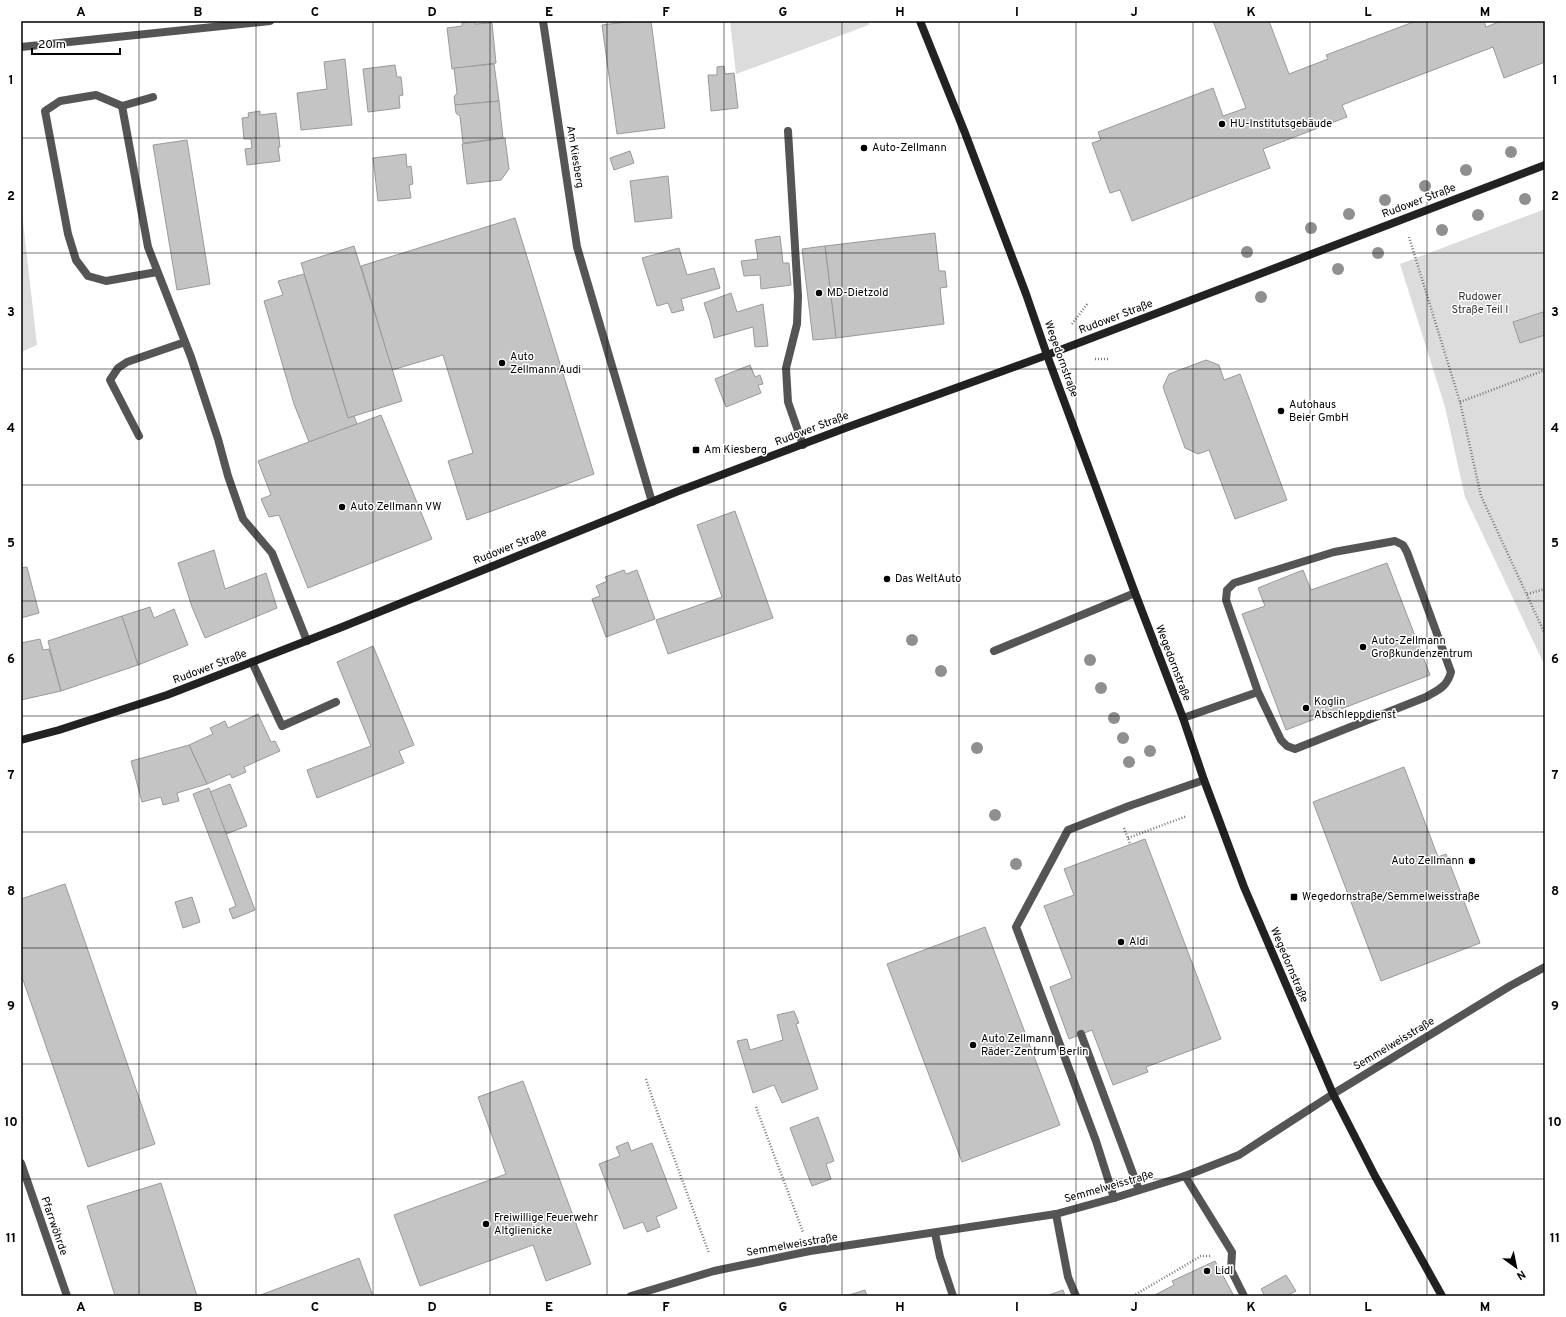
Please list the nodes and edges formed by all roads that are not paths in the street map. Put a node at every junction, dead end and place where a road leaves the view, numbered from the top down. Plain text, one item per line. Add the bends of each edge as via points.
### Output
1 (270, 21) edge
2 (543, 21) edge
3 (920, 21) edge
4 (194, 25) edge
5 (21, 47) edge
6 (152, 97) dead end
7 (122, 106) junction
8 (788, 131) dead end
9 (1545, 165) edge
10 (157, 272) junction
11 (185, 342) junction
12 (1047, 356) junction
13 (139, 436) dead end
14 (803, 445) junction
15 (652, 502) junction
16 (1135, 593) junction
17 (306, 641) junction
18 (994, 651) dead end
19 (252, 662) junction
20 (1258, 692) junction
21 (336, 702) dead end
22 (1183, 718) junction
23 (21, 740) edge
24 (1204, 780) junction
25 (1545, 967) edge
26 (1081, 1034) dead end
27 (1333, 1094) junction
28 (21, 1163) edge
29 (1185, 1176) junction
30 (1139, 1190) junction
31 (1114, 1198) junction
32 (1056, 1214) junction
33 (935, 1233) junction
34 (67, 1296) edge
35 (631, 1296) edge
36 (953, 1296) edge
37 (1076, 1296) edge
38 (1244, 1296) edge
39 (1442, 1296) edge

1 - 4 street
2 - 15 street, Am Kiesberg via 578,247
3 - 12 street, Wegedornstraße via 1026,294
4 - 5 street
6 - 7 street
7 - 10 street via 148,247
7 - 10 street via 96,95 60,100 45,111 68,234 76,260 88,276 106,281
8 - 14 street via 798,296 797,324 786,368 788,402
9 - 12 street, Rudower Straße
10 - 11 street
11 - 13 street via 127,362 118,368 110,380
11 - 17 street via 243,519 272,553
12 - 14 street, Rudower Straße
12 - 16 street, Wegedornstraße
14 - 15 street, Rudower Straße
15 - 17 street, Rudower Straße
16 - 18 street
16 - 22 street, Wegedornstraße
17 - 19 street, Rudower Straße
19 - 21 street via 282,726
19 - 23 street, Rudower Straße via 167,695
20 - 20 street via 1226,600 1227,590 1234,583 1334,552 1395,541 1403,545 1451,672 1449,681 1426,697 1295,749 1281,740
20 - 22 street
22 - 24 street, Wegedornstraße
24 - 27 street, Wegedornstraße via 1250,900
24 - 31 street via 1068,830 1016,927 1096,1141
25 - 27 street, Semmelweisstraße
26 - 30 street
27 - 29 street, Semmelweisstraße via 1239,1155
27 - 39 street, Wegedornstraße
28 - 34 street, Pfarrwöhrde
29 - 30 street, Semmelweisstraße
29 - 38 street via 1232,1252 1231,1270
30 - 31 street, Semmelweisstraße
31 - 32 street, Semmelweisstraße
32 - 33 street, Semmelweisstraße
32 - 37 street via 1068,1277
33 - 35 street, Semmelweisstraße via 810,1251 714,1271
33 - 36 street via 940,1258

